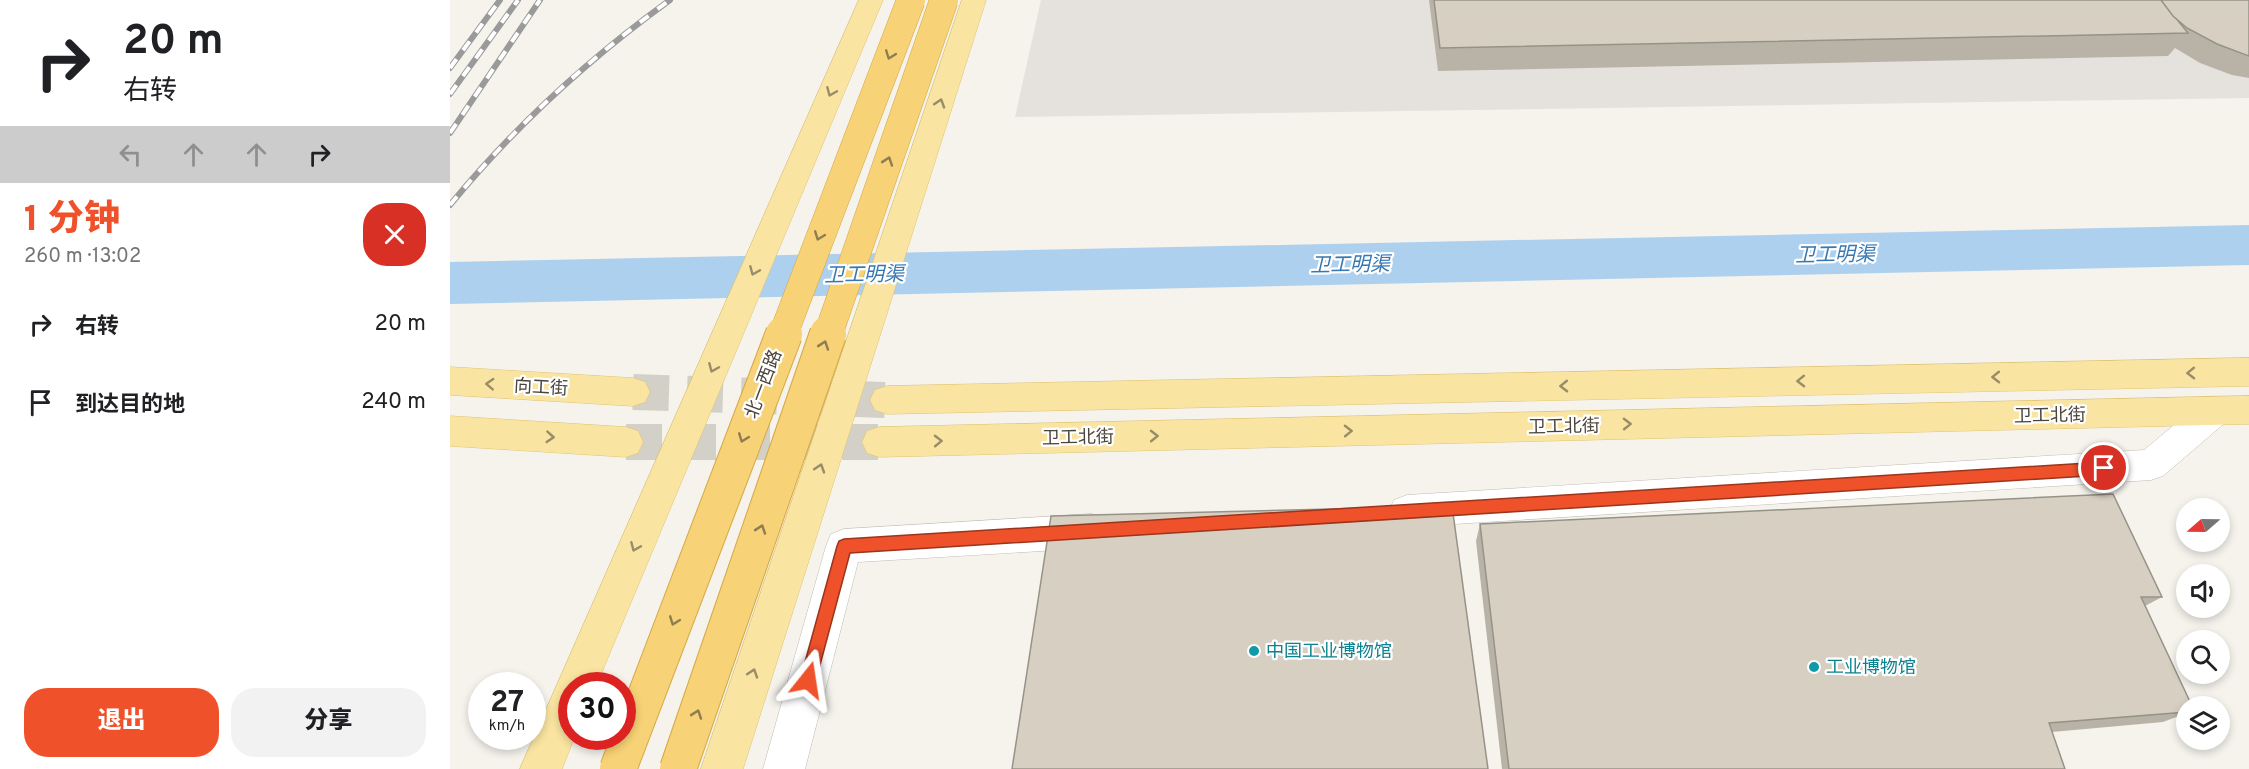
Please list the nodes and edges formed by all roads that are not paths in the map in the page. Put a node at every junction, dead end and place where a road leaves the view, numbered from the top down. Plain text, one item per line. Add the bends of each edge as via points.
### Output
1 (871, 0) edge
2 (911, 0) edge
3 (944, 0) edge
4 (975, 0) edge
5 (2249, 372) edge
6 (450, 381) edge
7 (633, 392) tunnel mouth
8 (887, 399) tunnel mouth
9 (2232, 410) edge
10 (450, 431) edge
11 (626, 442) tunnel mouth
12 (879, 442) tunnel mouth
13 (1381, 513) edge
14 (1120, 529) edge
15 (582, 672) edge
16 (558, 728) edge
17 (541, 769) edge
18 (618, 769) edge
19 (678, 769) edge
20 (722, 769) edge
21 (784, 769) edge

1 -> 15 main road
2 -> 18 highway, 北一西路, bridge
19 -> 3 highway, bridge
20 -> 4 main road
5 -> 8 main road
7 -> 6 main road, 向工街
12 -> 9 main road, 卫工北街
9 - 13 street via 2151,465
10 -> 11 main road
14 - 21 street via 844,546
16 - 17 main road

